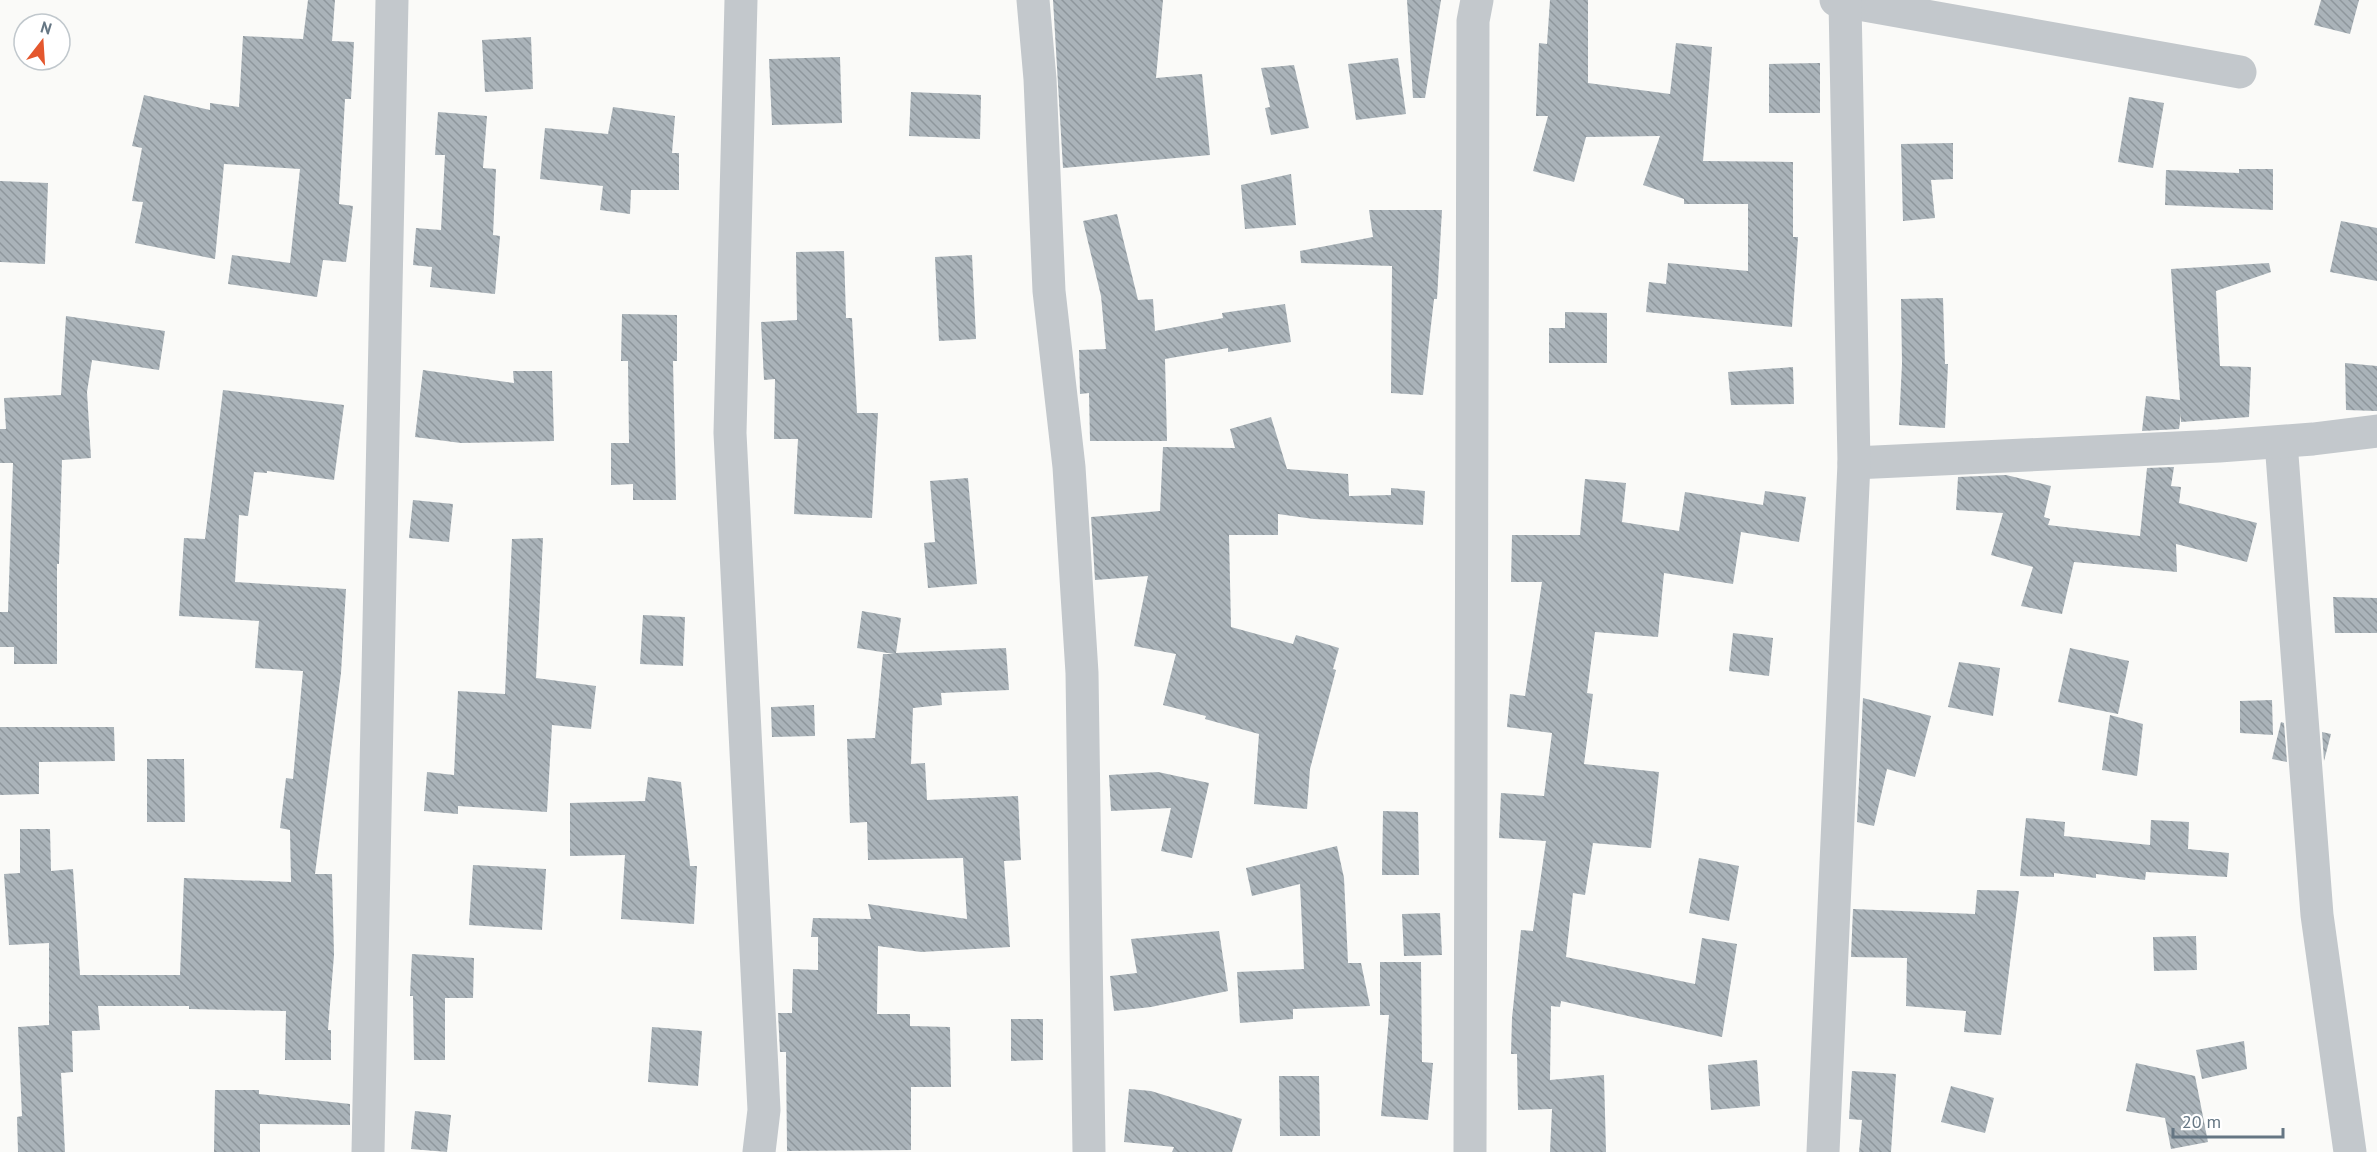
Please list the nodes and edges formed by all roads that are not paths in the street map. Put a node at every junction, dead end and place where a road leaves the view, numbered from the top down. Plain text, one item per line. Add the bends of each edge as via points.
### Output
1 (392, 0) edge
2 (741, 0) edge
3 (1033, 0) edge
4 (1477, 0) edge
5 (1841, 1) edge
6 (2240, 72) dead end
7 (2377, 431) edge
8 (2281, 442) junction
9 (1854, 463) junction
10 (368, 1152) edge
11 (759, 1152) edge
12 (1089, 1152) edge
13 (1470, 1152) edge
14 (1823, 1152) edge
15 (2350, 1152) edge

1 - 10 street
2 - 11 street via 730,433 764,1110
3 - 12 street via 1049,291 1068,467 1082,674
4 - 13 street via 1473,21
5 - 6 street
5 - 9 street
7 - 8 street
8 - 9 street
8 - 15 street via 2317,915
9 - 14 street

